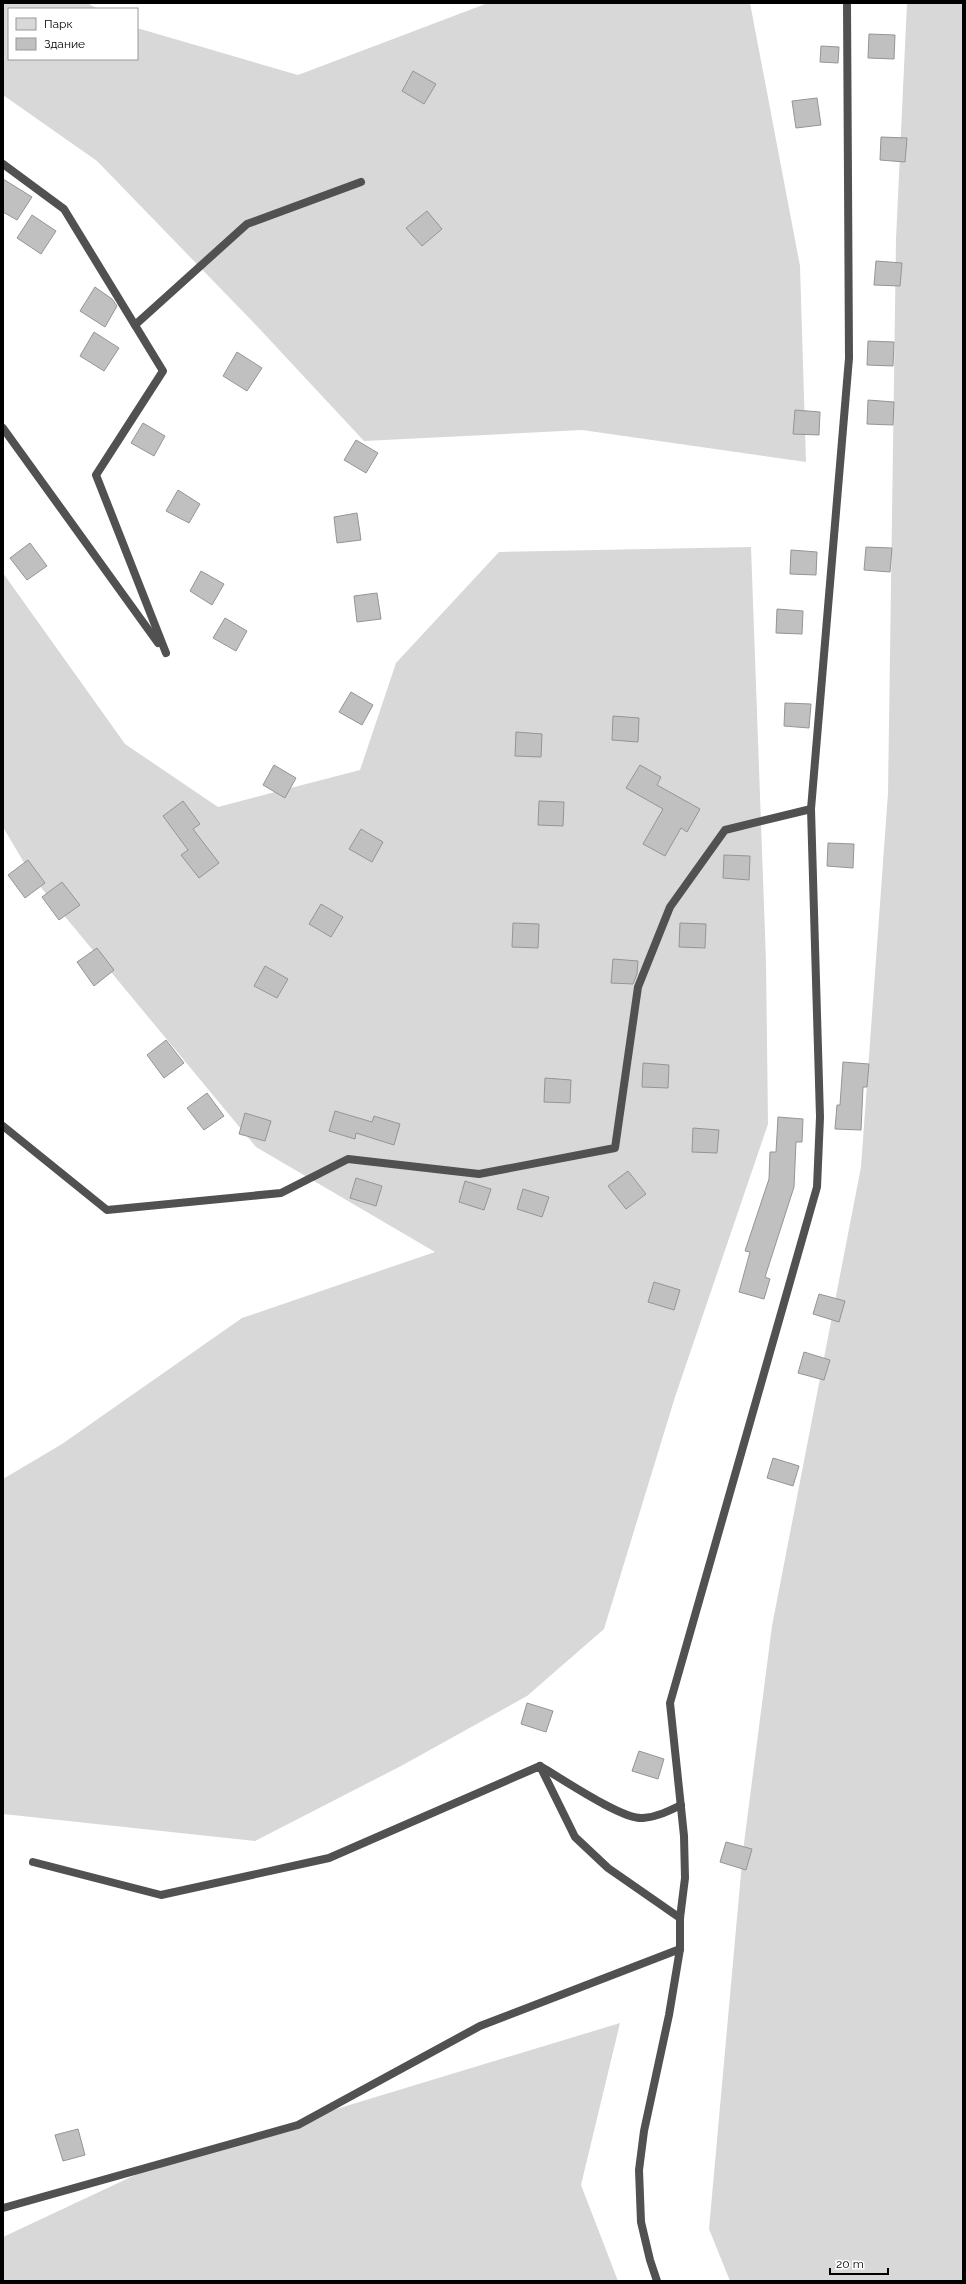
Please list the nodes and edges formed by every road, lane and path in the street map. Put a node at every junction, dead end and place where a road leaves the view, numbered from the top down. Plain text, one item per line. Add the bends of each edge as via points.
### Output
1 (847, 3) edge
2 (3, 164) edge
3 (361, 182) dead end
4 (135, 325) junction
5 (3, 428) edge
6 (811, 809) junction
7 (3, 1126) edge
8 (540, 1766) junction
9 (681, 1804) junction
10 (33, 1862) dead end
11 (680, 1918) junction
12 (680, 1949) junction
13 (3, 2208) edge
14 (657, 2281) edge

1 - 6 lane via 849,358
2 - 4 lane via 64,209
3 - 4 lane via 247,224
4 - 5 lane via 163,370 96,475 166,653
6 - 7 lane via 725,830 670,907 638,987 615,1148 479,1174 348,1159 281,1193 107,1210
6 - 9 lane via 820,1117 817,1187 670,1704
8 - 9 lane via 604,1805 642,1818 661,1815
8 - 10 lane via 329,1858 160,1895
8 - 11 lane via 575,1837 608,1868
9 - 11 lane via 685,1878
11 - 12 lane
12 - 13 lane via 480,2026 298,2125
12 - 14 lane via 669,2015 644,2131 639,2170 641,2222

